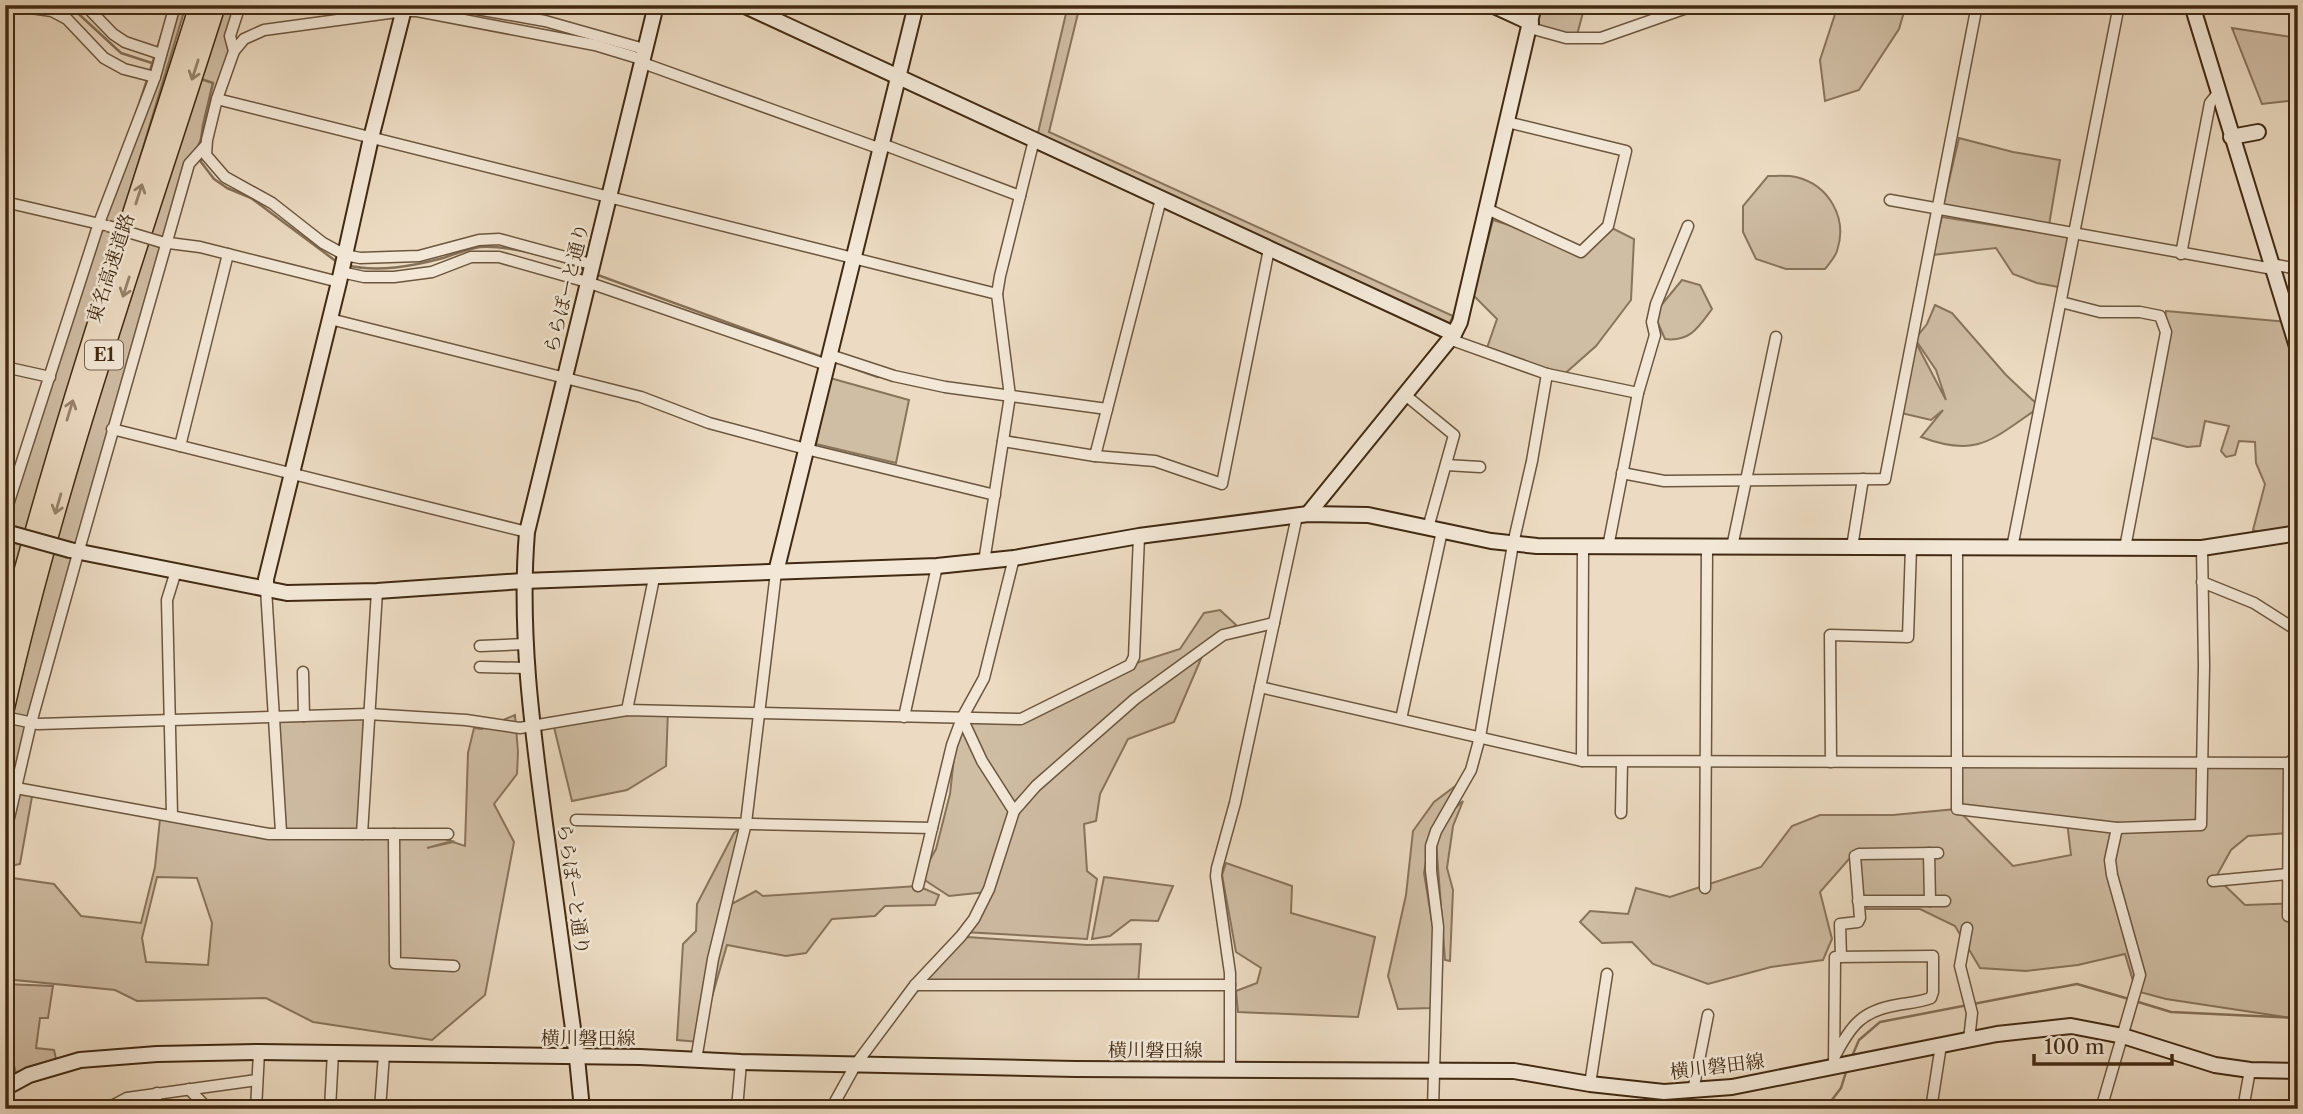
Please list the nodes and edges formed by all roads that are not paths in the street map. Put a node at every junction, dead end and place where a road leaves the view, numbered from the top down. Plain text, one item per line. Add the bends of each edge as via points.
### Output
1 (10, 5) edge
2 (85, 5) edge
3 (175, 5) edge
4 (199, 5) edge
5 (216, 5) edge
6 (240, 5) edge
7 (454, 5) edge
8 (656, 5) edge
9 (744, 5) edge
10 (916, 5) edge
11 (1492, 5) edge
12 (1534, 5) edge
13 (1695, 5) edge
14 (1977, 5) edge
15 (2119, 5) edge
16 (2192, 5) edge
17 (405, 8) edge
18 (1531, 25) junction
19 (234, 51) junction
20 (161, 54) junction
21 (642, 57) junction
22 (899, 76) junction
23 (155, 77) junction
24 (2218, 93) junction
25 (216, 99) junction
26 (1507, 122) junction
27 (2258, 132) dead end
28 (2231, 137) junction
29 (371, 138) junction
30 (1034, 139) junction
31 (206, 145) junction
32 (881, 147) junction
33 (609, 196) junction
34 (1020, 196) junction
35 (1161, 199) junction
36 (1890, 200) dead end
37 (5, 202) edge
38 (1487, 209) junction
39 (1937, 210) junction
40 (103, 225) junction
41 (1688, 226) dead end
42 (2075, 235) junction
43 (164, 242) junction
44 (1269, 249) junction
45 (228, 254) junction
46 (2181, 254) junction
47 (345, 255) junction
48 (854, 257) junction
49 (592, 264) junction
50 (2272, 267) junction
51 (2298, 269) edge
52 (340, 277) junction
53 (587, 282) junction
54 (998, 294) junction
55 (2061, 302) junction
56 (330, 318) junction
57 (1452, 336) junction
58 (1776, 337) dead end
59 (2298, 350) edge
60 (829, 360) junction
61 (5, 367) edge
62 (1547, 374) junction
63 (50, 377) junction
64 (564, 377) junction
65 (1638, 393) junction
66 (1405, 394) junction
67 (1010, 396) junction
68 (1107, 410) junction
69 (112, 429) junction
70 (1003, 441) junction
71 (180, 446) junction
72 (806, 449) junction
73 (1095, 456) junction
74 (1446, 465) junction
75 (1480, 467) dead end
76 (1622, 473) junction
77 (292, 474) junction
78 (1863, 479) junction
79 (1744, 481) junction
80 (995, 495) junction
81 (5, 514) edge
82 (1302, 515) junction
83 (1435, 529) junction
84 (527, 532) junction
85 (7, 533) edge
86 (2298, 533) edge
87 (1139, 537) junction
88 (1513, 544) junction
89 (1583, 546) junction
90 (1608, 547) junction
91 (1707, 547) junction
92 (1731, 547) junction
93 (1852, 547) junction
94 (1911, 547) junction
95 (1957, 547) junction
96 (2012, 548) junction
97 (2125, 548) junction
98 (2202, 548) junction
99 (74, 551) junction
100 (1014, 558) junction
101 (984, 562) junction
102 (937, 566) junction
103 (176, 571) junction
104 (776, 572) junction
105 (654, 578) junction
106 (523, 581) junction
107 (2202, 582) junction
108 (266, 589) junction
109 (377, 591) junction
110 (1274, 622) junction
111 (2298, 631) edge
112 (5, 641) edge
113 (526, 644) junction
114 (480, 646) dead end
115 (480, 667) dead end
116 (526, 668) junction
117 (303, 672) dead end
118 (1260, 687) junction
119 (5, 708) edge
120 (627, 710) junction
121 (758, 712) junction
122 (368, 714) junction
123 (304, 716) junction
124 (904, 716) junction
125 (5, 717) edge
126 (272, 717) junction
127 (962, 718) junction
128 (1401, 719) junction
129 (169, 720) junction
130 (29, 723) junction
131 (532, 726) junction
132 (1480, 737) junction
133 (2298, 754) edge
134 (1582, 761) junction
135 (1622, 762) junction
136 (1707, 762) junction
137 (1831, 762) junction
138 (1955, 762) junction
139 (2201, 763) junction
140 (2289, 763) junction
141 (16, 788) junction
142 (1014, 811) junction
143 (1621, 813) dead end
144 (172, 815) junction
145 (576, 820) dead end
146 (746, 823) junction
147 (932, 828) junction
148 (2117, 828) junction
149 (281, 832) junction
150 (362, 834) junction
151 (394, 834) junction
152 (447, 834) dead end
153 (5, 835) edge
154 (2288, 874) junction
155 (2213, 881) dead end
156 (918, 886) dead end
157 (1705, 888) dead end
158 (1858, 901) junction
159 (1930, 901) junction
160 (1945, 901) dead end
161 (2298, 915) edge
162 (1967, 928) dead end
163 (1841, 957) junction
164 (454, 966) dead end
165 (1607, 974) dead end
166 (915, 985) junction
167 (1230, 985) junction
168 (1708, 1015) dead end
169 (2123, 1036) junction
170 (1969, 1040) junction
171 (1941, 1045) junction
172 (259, 1052) junction
173 (333, 1052) junction
174 (384, 1054) junction
175 (577, 1058) junction
176 (696, 1060) junction
177 (1835, 1061) junction
178 (741, 1062) junction
179 (856, 1064) junction
180 (1230, 1069) junction
181 (1436, 1070) junction
182 (2250, 1070) junction
183 (2298, 1072) edge
184 (257, 1080) junction
185 (1590, 1084) junction
186 (5, 1088) edge
187 (190, 1089) junction
188 (1693, 1091) junction
189 (157, 1093) junction
190 (737, 1107) edge
191 (106, 1109) edge
192 (154, 1109) edge
193 (208, 1109) edge
194 (256, 1109) edge
195 (330, 1109) edge
196 (380, 1109) edge
197 (582, 1109) edge
198 (798, 1109) edge
199 (831, 1109) edge
200 (1433, 1109) edge
201 (1931, 1109) edge
202 (2101, 1109) edge
203 (2242, 1109) edge

1 - 23 street via 52,11 67,19 104,58
2 - 20 street via 125,42
3 - 20 street
112 -> 4 highway, 東名高速道路 / E1 via 77,385
5 -> 119 highway, 東名高速道路 / E1 via 66,477
6 - 19 street via 230,36
7 - 21 street via 545,21
8 - 21 street, ららぽーと通り
9 - 22 street
10 - 22 street
11 - 18 street
12 - 18 street
13 - 18 street via 1601,38 1566,38
14 - 39 street
15 - 42 street
16 - 24 street
17 - 19 street via 264,30 244,39
17 - 21 street
17 - 29 street
18 - 26 street
19 - 25 street
20 - 23 street
21 - 32 street
21 - 33 street, ららぽーと通り
22 - 30 street
22 - 32 street
23 - 40 street
24 - 28 street
24 - 46 street via 2210,103
25 - 29 street
25 - 31 street
26 - 38 street
26 - 38 street via 1626,151 1608,226 1581,252
27 - 28 street
28 - 50 street
29 - 33 street
29 - 47 street
30 - 34 street
30 - 35 street
31 - 43 street via 189,164
31 - 47 street via 206,155 225,177 272,203
32 - 34 street
32 - 48 street
33 - 48 street
33 - 49 street, ららぽーと通り
34 - 54 street
35 - 44 street
35 - 68 street
36 - 39 street
37 - 40 street
38 - 57 street via 1460,322
39 - 42 street
39 - 78 street via 1885,479
40 - 43 street, bridge
40 - 63 street
41 - 65 street via 1656,304 1654,335
42 - 46 street
42 - 55 street
43 - 45 street
43 - 69 street
44 - 57 street
44 - 73 street via 1222,484 1155,461
45 - 52 street
45 - 71 street
46 - 50 street
47 - 49 street via 419,256 499,239
47 - 52 street
48 - 54 street
48 - 60 street
49 - 53 street, ららぽーと通り
50 - 51 street
50 - 59 street
52 - 53 street via 432,272 484,256
52 - 56 street
53 - 60 street
53 - 64 street, ららぽーと通り
54 - 67 street
55 - 96 street
55 - 97 street via 2100,312 2152,313 2164,321 2166,332
56 - 64 street
56 - 77 street
57 - 62 street
57 - 66 street
58 - 79 street
60 - 67 street via 945,387
60 - 72 street
61 - 63 street
62 - 65 street
62 - 88 street
63 - 81 street
64 - 72 street
64 - 84 street, ららぽーと通り
65 - 76 street
66 - 74 street via 1454,435
66 - 82 street
67 - 68 street
67 - 70 street
68 - 73 street
69 - 71 street
69 - 99 street
70 - 73 street
70 - 80 street
71 - 77 street
72 - 80 street
72 - 104 street
74 - 75 street
74 - 83 street
76 - 79 street via 1664,481
76 - 90 street
77 - 84 street
77 - 108 street
78 - 79 street
78 - 93 street
79 - 92 street
80 - 101 street
82 - 83 street via 1368,515
82 - 87 street
82 - 110 street
83 - 88 street
83 - 128 street
84 - 106 street, ららぽーと通り
85 - 99 street, bridge
86 - 98 street
87 - 100 street
87 - 127 street via 1130,665 1021,719
88 - 89 street
88 - 132 street
89 - 90 street
89 - 134 street
90 - 91 street
91 - 92 street
91 - 136 street
92 - 93 street
93 - 94 street
94 - 95 street
94 - 137 street via 1908,637 1830,635
95 - 96 street
95 - 138 street
96 - 97 street
97 - 98 street
98 - 107 street
99 - 103 street
99 - 130 street
100 - 101 street
100 - 127 street via 984,678
101 - 102 street
102 - 104 street
102 - 124 street
103 - 108 street
103 - 129 street via 167,600
104 - 105 street
104 - 121 street
105 - 106 street
105 - 120 street
106 - 109 street
106 - 113 street, ららぽーと通り
107 - 111 street via 2253,603
107 - 139 street
108 - 109 street via 287,593
108 - 126 street
109 - 122 street
110 - 118 street
110 - 142 street via 1223,635 1135,699
113 - 114 street
113 - 116 street, ららぽーと通り
115 - 116 street
116 - 131 street, ららぽーと通り
117 - 123 street
118 - 128 street
118 - 167 street via 1216,876
120 - 121 street
120 - 131 street
121 - 124 street
121 - 146 street
122 - 123 street
122 - 131 street
122 - 150 street
123 - 126 street
124 - 127 street
125 - 130 street
126 - 129 street
126 - 149 street
127 - 142 street via 982,761
127 - 147 street
128 - 132 street
129 - 130 street
129 - 144 street
130 - 141 street
131 - 175 street, ららぽーと通り
132 - 134 street
132 - 181 street via 1471,770 1432,846 1438,927
133 - 140 street
134 - 135 street
135 - 136 street
135 - 143 street
136 - 137 street
136 - 157 street
137 - 138 street
138 - 139 street
138 - 148 street via 1957,809
139 - 140 street
139 - 148 street via 2201,825
140 - 154 street
141 - 144 street
141 - 153 street
142 - 166 street via 989,889 974,919
144 - 149 street via 269,834
145 - 146 street
146 - 147 street
146 - 176 street via 713,959
147 - 156 street
148 - 169 street via 2110,860 2112,875 2140,975
149 - 150 street
150 - 151 street
151 - 152 street
151 - 164 street via 395,963
154 - 155 street
154 - 161 street via 2288,916
158 - 159 street
158 - 159 street via 1855,856 1933,853
158 - 163 street via 1858,922 1840,924
159 - 160 street
162 - 170 street via 1960,965 1972,1013
163 - 177 street via 1835,957
163 - 177 street via 1933,956 1933,992 1925,1000 1867,1014 1849,1031
165 - 185 street
166 - 167 street
166 - 179 street
167 - 180 street
168 - 188 street
169 - 170 street, 横川磐田線 via 2071,1027
169 - 182 street, 横川磐田線 via 2186,1057
169 - 202 street
170 - 171 street, 横川磐田線
171 - 177 street, 横川磐田線
171 - 201 street
172 - 173 street, 横川磐田線
172 - 184 street
172 - 186 street, 横川磐田線 via 80,1059 29,1074
173 - 174 street, 横川磐田線
173 - 195 street
174 - 175 street, 横川磐田線
174 - 196 street
175 - 176 street, 横川磐田線
175 - 197 street, ららぽーと通り
176 - 178 street, 横川磐田線
177 - 188 street, 横川磐田線 via 1732,1087
178 - 179 street, 横川磐田線
178 - 190 street
179 - 180 street, 横川磐田線
179 - 199 street
180 - 181 street, 横川磐田線
181 - 185 street, 横川磐田線 via 1514,1071
181 - 200 street
182 - 183 street, 横川磐田線
182 - 203 street
184 - 187 street
184 - 194 street
185 - 188 street, 横川磐田線
187 - 189 street
187 - 193 street
189 - 191 street via 127,1098
189 - 192 street
190 - 198 street

